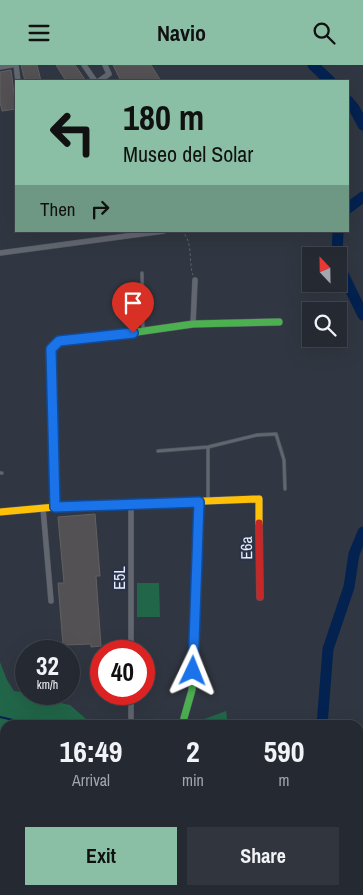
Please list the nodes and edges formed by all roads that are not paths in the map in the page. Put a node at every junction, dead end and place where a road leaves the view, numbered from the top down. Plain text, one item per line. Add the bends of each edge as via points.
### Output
1 (12, 65) edge
2 (16, 65) edge
3 (84, 65) edge
4 (105, 65) edge
5 (0, 67) edge
6 (18, 80) edge
7 (94, 80) edge
8 (100, 80) edge
9 (157, 232) edge
10 (0, 253) edge
11 (142, 273) dead end
12 (195, 280) road end
13 (279, 322) dead end
14 (193, 324) junction
15 (143, 332) junction
16 (208, 447) junction
17 (158, 451) dead end
18 (285, 489) dead end
19 (208, 501) junction
20 (199, 502) junction
21 (131, 505) junction
22 (55, 507) junction
23 (44, 509) junction
24 (0, 512) edge
25 (260, 597) dead end
26 (51, 601) dead end
27 (131, 640) edge
28 (131, 705) edge
29 (184, 718) dead end
30 (131, 720) edge

1 - 5 street
2 - 6 street
3 - 7 street
4 - 8 street via 109,74
9 - 10 street
11 - 15 lane
12 - 14 street
13 - 14 street
14 - 15 street
15 - 22 street via 59,341 51,349
16 - 17 lane
16 - 18 lane via 257,435 276,434 284,460
16 - 19 lane
19 - 20 street
19 - 25 street, E6a via 259,499
20 - 21 street
20 - 29 street via 192,690
21 - 22 street
21 - 27 street, E5L
22 - 23 street
23 - 24 street
23 - 26 street
28 - 30 street

